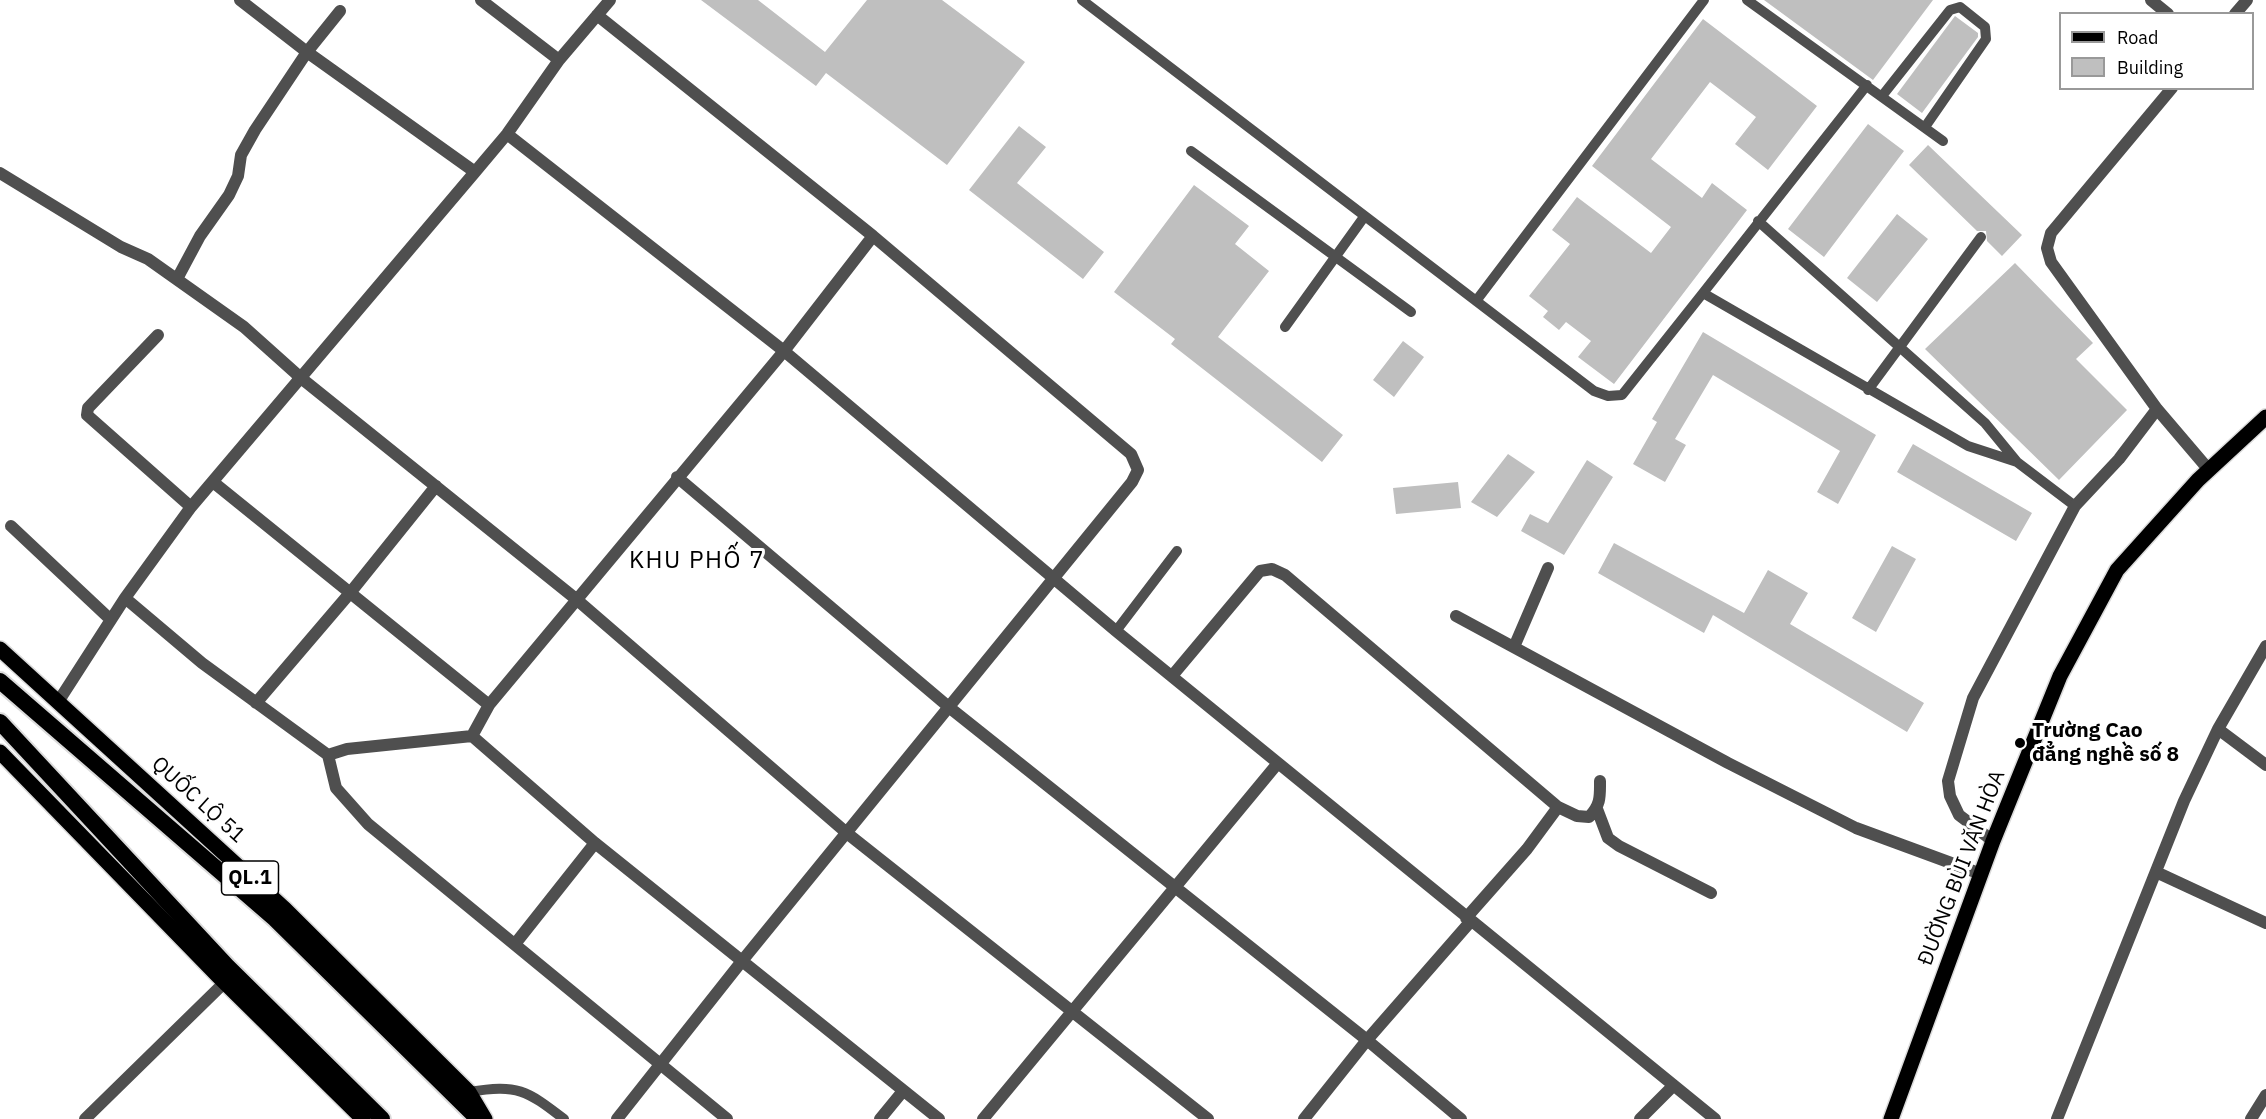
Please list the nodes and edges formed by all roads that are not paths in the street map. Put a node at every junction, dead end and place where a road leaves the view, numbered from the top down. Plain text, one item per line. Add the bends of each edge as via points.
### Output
1 (240, 0) edge
2 (481, 0) edge
3 (610, 0) edge
4 (1082, 0) edge
5 (1704, 0) edge
6 (1747, 0) edge
7 (2151, 0) edge
8 (2247, 0) edge
9 (340, 11) dead end
10 (2166, 12) edge
11 (2237, 12) edge
12 (597, 15) junction
13 (307, 52) junction
14 (559, 60) junction
15 (1867, 85) junction
16 (2170, 90) edge
17 (1882, 96) junction
18 (1925, 128) junction
19 (507, 134) junction
20 (1943, 141) dead end
21 (1191, 151) dead end
22 (475, 171) junction
23 (0, 173) edge
24 (1364, 217) junction
25 (1758, 221) junction
26 (873, 236) junction
27 (1981, 237) dead end
28 (1335, 256) junction
29 (177, 279) junction
30 (1703, 293) junction
31 (1476, 301) junction
32 (1411, 312) dead end
33 (1285, 327) dead end
34 (158, 335) dead end
35 (1899, 346) junction
36 (784, 351) junction
37 (301, 378) junction
38 (1868, 390) junction
39 (2157, 409) junction
40 (2266, 417) edge
41 (2017, 462) junction
42 (2209, 470) junction
43 (677, 477) junction
44 (213, 482) junction
45 (436, 486) junction
46 (2075, 506) junction
47 (191, 507) junction
48 (11, 526) dead end
49 (1177, 551) dead end
50 (1548, 568) dead end
51 (1053, 577) junction
52 (350, 593) junction
53 (125, 598) junction
54 (576, 599) junction
55 (1456, 615) dead end
56 (111, 620) junction
57 (1116, 631) junction
58 (2266, 646) edge
59 (1514, 647) junction
60 (0, 649) edge
61 (1172, 676) junction
62 (0, 681) edge
63 (58, 702) junction
64 (256, 703) junction
65 (489, 705) junction
66 (950, 708) junction
67 (0, 722) edge
68 (2218, 729) junction
69 (472, 736) junction
70 (0, 752) edge
71 (328, 755) junction
72 (1278, 763) junction
73 (2266, 765) edge
74 (1600, 781) dead end
75 (1558, 807) junction
76 (1597, 809) junction
77 (848, 834) junction
78 (1993, 841) junction
79 (595, 843) junction
80 (2156, 872) junction
81 (1981, 874) junction
82 (1173, 888) junction
83 (1711, 893) dead end
84 (1468, 920) junction
85 (2266, 923) edge
86 (515, 944) junction
87 (742, 961) junction
88 (225, 982) junction
89 (1072, 1012) junction
90 (1367, 1040) junction
91 (661, 1066) junction
92 (1673, 1086) junction
93 (903, 1091) junction
94 (469, 1092) junction
95 (2266, 1095) edge
96 (85, 1119) edge
97 (363, 1119) edge
98 (382, 1119) edge
99 (478, 1119) edge
100 (485, 1119) edge
101 (564, 1119) edge
102 (617, 1119) edge
103 (727, 1119) edge
104 (880, 1119) edge
105 (939, 1119) edge
106 (983, 1119) edge
107 (1208, 1119) edge
108 (1304, 1119) edge
109 (1461, 1119) edge
110 (1640, 1119) edge
111 (1715, 1119) edge
112 (1891, 1119) edge
113 (2057, 1119) edge
114 (2250, 1119) edge

1 - 13 street
2 - 14 street
3 - 12 street
4 - 24 lane
5 - 31 lane
6 - 15 lane
7 - 10 street
8 - 11 street
9 - 13 street
12 - 14 street
12 - 26 street
13 - 22 street
13 - 29 street via 255,130 241,155 238,176 229,195 200,236
14 - 19 street
15 - 17 lane
15 - 25 lane
16 - 39 street via 2051,233 2047,248 2051,262
17 - 18 lane
17 - 18 lane via 1950,10 1960,8 1985,27 1986,39
18 - 20 lane
19 - 22 street
19 - 36 street
21 - 28 lane
22 - 37 street
23 - 29 street
24 - 28 lane
24 - 31 lane
25 - 30 lane
25 - 35 lane
26 - 36 street
26 - 51 street via 1131,454 1138,470 1132,482
27 - 35 lane
28 - 32 lane
28 - 33 lane
29 - 37 street via 244,327
30 - 31 lane via 1622,395 1608,396 1594,391
30 - 38 lane
34 - 47 street via 88,408 87,416
35 - 38 lane
35 - 41 lane via 1985,423
36 - 43 street
36 - 51 street
37 - 44 street
37 - 45 street
38 - 41 lane via 1968,446
39 - 42 street
39 - 46 street
40 - 42 main road, ĐƯỜNG BÙI VĂN HÒA
41 - 46 lane
42 - 78 main road, ĐƯỜNG BÙI VĂN HÒA via 2117,570 2060,676
43 - 54 street
43 - 66 street
44 - 47 street
44 - 52 street
45 - 52 street
45 - 54 street
46 - 78 street via 1973,698 1948,781 1959,814
47 - 53 street
48 - 56 street
49 - 57 lane
50 - 59 street
51 - 57 street
51 - 66 street
52 - 64 street
52 - 65 street
53 - 56 street
53 - 64 street
54 - 65 street
54 - 77 street
55 - 59 street
56 - 63 street
57 - 61 street
58 - 68 street
59 - 81 street via 1856,828
60 - 63 main road, QUỐC LỘ 51 / QL.1
61 - 72 street
61 - 75 street via 1260,571 1272,569 1285,575
62 - 99 highway, QUỐC LỘ 51 / QL.1 via 275,919
63 - 94 main road, QUỐC LỘ 51 / QL.1 via 285,909
64 - 71 street
65 - 69 street
66 - 77 street
66 - 82 street
67 - 98 highway via 227,966
68 - 73 street
68 - 80 street
69 - 71 street via 347,749
69 - 79 street
70 - 88 main road
71 - 86 street via 336,788 368,824
72 - 82 street
72 - 84 street
74 - 76 street
75 - 76 street via 1589,817
75 - 84 street
76 - 83 street via 1608,838
77 - 87 street
77 - 89 street
78 - 81 main road, ĐƯỜNG BÙI VĂN HÒA
79 - 86 street
79 - 87 street
80 - 85 street
80 - 113 street
81 - 112 main road, ĐƯỜNG BÙI VĂN HÒA
82 - 89 street
82 - 90 street
84 - 90 street
84 - 92 street
86 - 91 street
87 - 91 street
87 - 93 street
88 - 96 street
88 - 97 main road
89 - 106 street
89 - 107 street
90 - 108 street
90 - 109 street
91 - 102 street
91 - 103 street
92 - 110 street
92 - 111 street
93 - 104 street
93 - 105 street
94 - 100 main road, QUỐC LỘ 51 / QL.1
94 - 101 lane via 511,1088 530,1094
95 - 114 street

